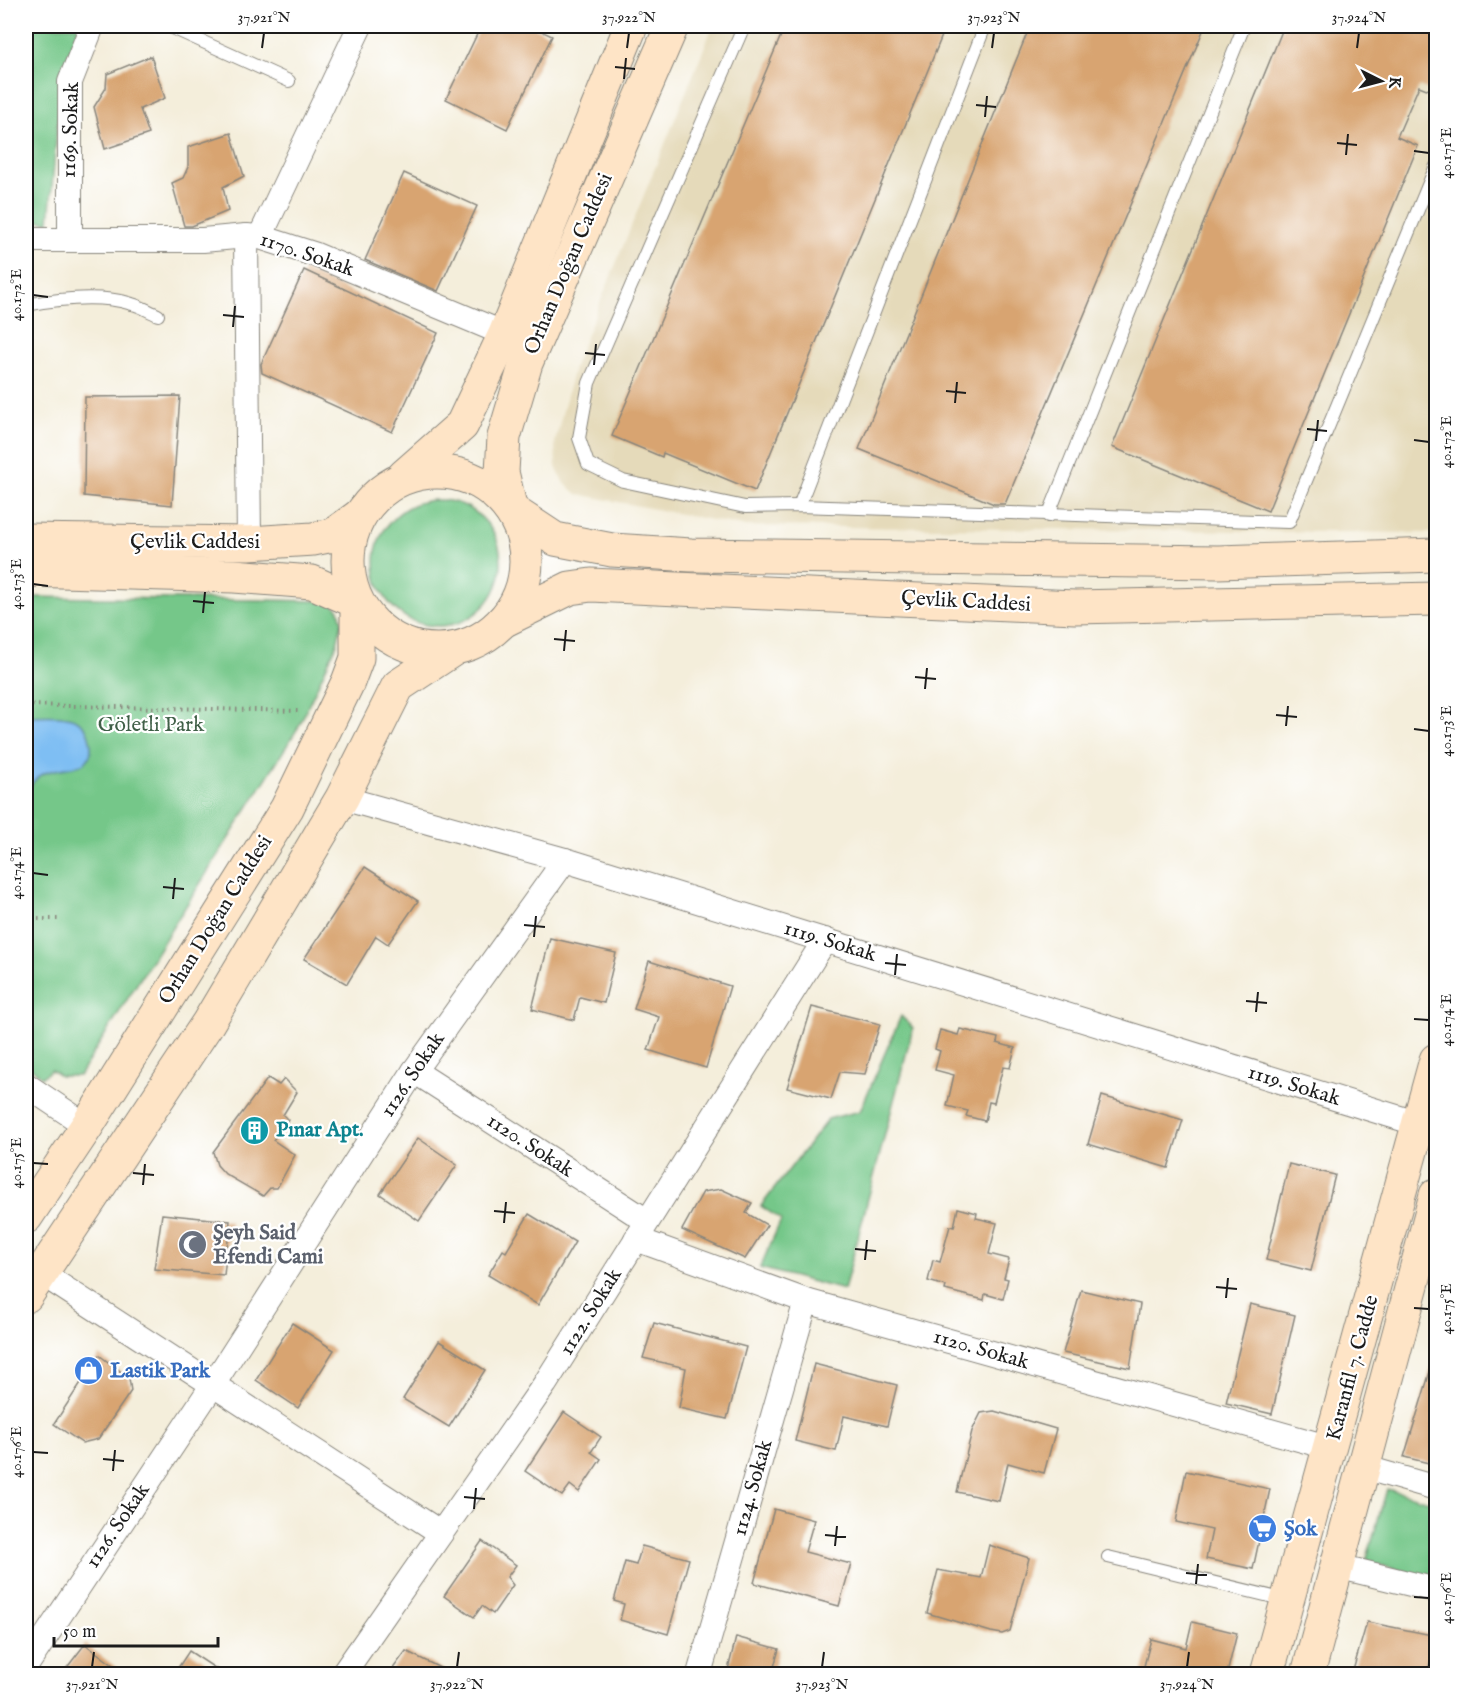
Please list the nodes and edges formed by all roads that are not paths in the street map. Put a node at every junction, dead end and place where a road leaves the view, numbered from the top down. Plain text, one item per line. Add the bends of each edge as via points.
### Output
1 (92, 26) edge
2 (168, 26) edge
3 (360, 26) edge
4 (631, 26) edge
5 (672, 26) edge
6 (744, 26) edge
7 (985, 26) edge
8 (1244, 26) edge
9 (289, 81) dead end
10 (1437, 165) edge
11 (253, 236) junction
12 (70, 238) junction
13 (26, 240) edge
14 (26, 305) edge
15 (158, 315) dead end
16 (505, 334) junction
17 (404, 476) junction
18 (799, 506) junction
19 (511, 510) junction
20 (359, 516) junction
21 (1048, 516) junction
22 (26, 540) edge
23 (249, 543) junction
24 (1437, 555) edge
25 (26, 570) edge
26 (1437, 599) edge
27 (357, 602) junction
28 (503, 621) junction
29 (454, 649) junction
30 (342, 798) junction
31 (565, 860) junction
32 (825, 940) junction
33 (1437, 1060) edge
34 (414, 1071) junction
35 (26, 1085) edge
36 (1419, 1124) junction
37 (87, 1126) junction
38 (1437, 1196) edge
39 (26, 1217) edge
40 (641, 1230) junction
41 (33, 1284) edge
42 (806, 1301) junction
43 (212, 1386) junction
44 (1331, 1448) junction
45 (1364, 1467) junction
46 (1437, 1488) edge
47 (441, 1533) junction
48 (1108, 1557) dead end
49 (1337, 1566) junction
50 (1437, 1590) edge
51 (1287, 1600) junction
52 (26, 1666) edge
53 (343, 1674) edge
54 (699, 1674) edge
55 (1267, 1674) edge
56 (1308, 1674) edge

1 - 12 street, 1169. Sokak via 70,81
2 - 9 lane
3 - 11 street
4 - 16 main road, Orhan Doğan Caddesi
5 - 19 main road, Orhan Doğan Caddesi via 526,363 504,437 502,472
6 - 18 lane via 589,383 579,438 588,464 623,481 745,507
7 - 18 lane
8 - 21 lane
10 - 21 lane via 1289,522
11 - 12 street, 1170. Sokak via 203,240
11 - 16 street, 1170. Sokak via 316,255
11 - 23 street
12 - 13 street, 1170. Sokak
14 - 15 lane via 99,300 132,303
16 - 17 main road, Orhan Doğan Caddesi via 462,425
17 - 19 main road via 434,470 464,475 491,488
17 - 20 main road via 378,492
18 - 21 lane
19 - 24 main road, Çevlik Caddesi via 555,539 612,550 691,555 1218,562
19 - 28 main road via 524,538 526,569 519,597
20 - 23 main road, Çevlik Caddesi via 333,535
20 - 27 main road via 348,544 348,575
22 - 23 main road, Çevlik Caddesi
25 - 27 main road, Çevlik Caddesi via 312,582
26 - 28 main road, Çevlik Caddesi via 1075,607 591,585 570,588
27 - 29 main road via 374,626 398,642 425,650
27 - 37 main road, Orhan Doğan Caddesi via 357,658 287,808
28 - 29 main road via 481,639
29 - 30 main road via 398,686
30 - 31 street, 1119. Sokak
30 - 41 main road via 208,1023
31 - 32 street, 1119. Sokak
31 - 34 street, 1126. Sokak
32 - 36 street, 1119. Sokak
32 - 40 street, 1122. Sokak
33 - 36 main road, Karanfil 7. Cadde
34 - 40 street, 1120. Sokak
34 - 43 street, 1126. Sokak
35 - 37 street
36 - 44 main road, Karanfil 7. Cadde
37 - 39 main road, Orhan Doğan Caddesi
38 - 45 main road, Karanfil 7. Cadde
40 - 42 street, 1120. Sokak
40 - 47 street, 1122. Sokak via 546,1384
41 - 43 street
42 - 44 street, 1120. Sokak
42 - 54 street, 1124. Sokak
43 - 47 street
43 - 52 street, 1126. Sokak
44 - 51 main road, Karanfil 7. Cadde
45 - 46 street
45 - 49 main road, Karanfil 7. Cadde
47 - 53 street, 1122. Sokak
48 - 51 lane
49 - 50 street
49 - 56 main road, Karanfil 7. Cadde
51 - 55 main road, Karanfil 7. Cadde

